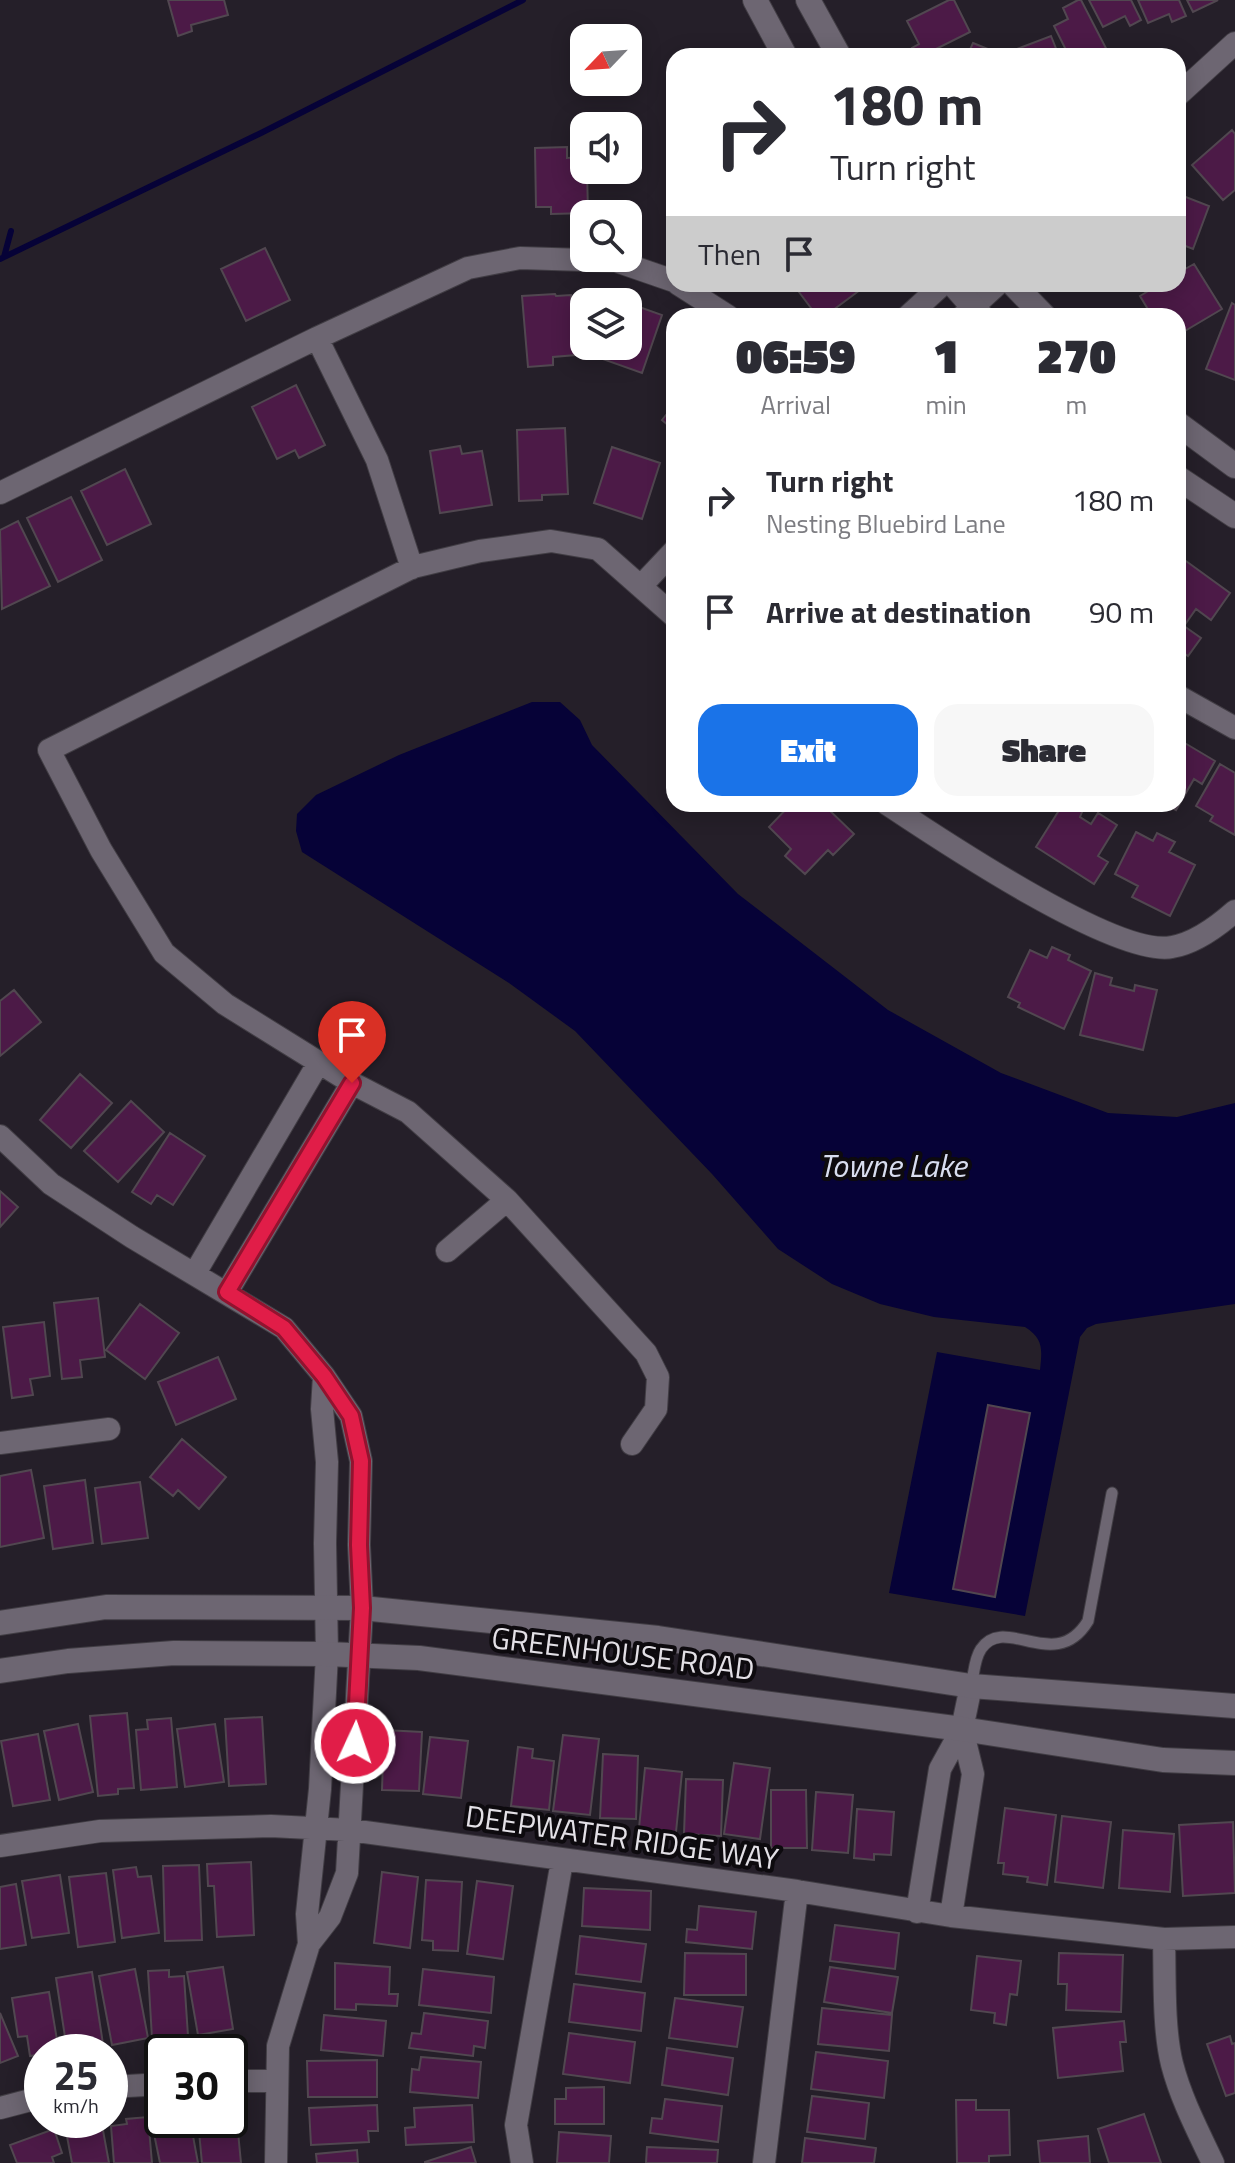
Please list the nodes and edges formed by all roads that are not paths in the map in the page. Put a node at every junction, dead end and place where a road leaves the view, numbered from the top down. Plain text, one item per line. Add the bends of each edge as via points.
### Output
1 (755, 0) edge
2 (808, 0) edge
3 (1235, 43) edge
4 (781, 48) edge
5 (835, 48) edge
6 (1186, 88) edge
7 (666, 279) edge
8 (690, 292) edge
9 (934, 292) edge
10 (991, 292) edge
11 (1021, 292) edge
12 (715, 308) edge
13 (917, 308) edge
14 (976, 308) edge
15 (1036, 308) edge
16 (317, 338) junction
17 (1186, 430) edge
18 (1235, 466) edge
19 (1186, 483) edge
20 (0, 493) edge
21 (1235, 516) edge
22 (666, 559) edge
23 (412, 568) junction
24 (641, 586) junction
25 (666, 606) edge
26 (1186, 700) edge
27 (1235, 728) edge
28 (899, 812) edge
29 (1235, 911) edge
30 (319, 1062) junction
31 (352, 1083) junction
32 (0, 1136) edge
33 (507, 1200) junction
34 (447, 1251) dead end
35 (195, 1273) junction
36 (227, 1292) junction
37 (324, 1376) junction
38 (109, 1429) dead end
39 (0, 1443) edge
40 (632, 1444) dead end
41 (1112, 1493) dead end
42 (326, 1607) junction
43 (362, 1608) junction
44 (0, 1623) edge
45 (327, 1654) junction
46 (360, 1655) junction
47 (0, 1671) edge
48 (971, 1686) junction
49 (1235, 1706) edge
50 (962, 1729) junction
51 (1235, 1763) edge
52 (315, 1830) junction
53 (350, 1830) junction
54 (0, 1846) edge
55 (562, 1861) junction
56 (797, 1891) junction
57 (917, 1912) junction
58 (951, 1916) junction
59 (1235, 1937) edge
60 (1164, 1939) junction
61 (309, 1944) junction
62 (248, 2081) edge
63 (277, 2081) junction
64 (24, 2102) edge
65 (0, 2108) edge
66 (276, 2163) edge
67 (522, 2163) edge
68 (764, 2163) edge
69 (1213, 2163) edge

1 - 4 street
2 - 5 street
3 - 6 street
7 - 16 street via 616,261 520,258 468,268
8 - 12 street
9 - 13 street
10 - 14 street
11 - 15 street
16 - 20 street
16 - 23 street via 377,460
17 - 18 street
19 - 21 street
22 - 24 street
23 - 24 street via 551,541 598,549
23 - 30 street via 49,750 101,850 164,953 225,1004
24 - 25 street
26 - 27 street
28 - 29 street via 973,861 1099,929 1146,947 1173,947 1207,933
30 - 31 street
30 - 35 street
31 - 33 street via 408,1112
31 - 36 street
32 - 35 street via 51,1184
33 - 34 street
33 - 40 street via 646,1353 658,1377 656,1409
35 - 36 street
36 - 37 street via 284,1328
37 - 42 street
37 - 43 street via 351,1416 361,1461
38 - 39 street
41 - 48 lane via 1088,1621 1079,1635 1051,1645 999,1636 989,1640 979,1651
42 - 43 street, GREENHOUSE ROAD
42 - 44 street, GREENHOUSE ROAD via 106,1607
42 - 45 street
43 - 46 street
43 - 48 street, GREENHOUSE ROAD via 658,1638
45 - 46 street, GREENHOUSE ROAD
45 - 47 street, GREENHOUSE ROAD via 174,1653
45 - 52 street
46 - 50 street, GREENHOUSE ROAD via 419,1658
46 - 53 street
48 - 49 street, GREENHOUSE ROAD
48 - 50 street
50 - 51 street, GREENHOUSE ROAD via 1163,1760
50 - 57 street via 940,1769
50 - 58 street via 973,1774
52 - 53 street, DEEPWATER RIDGE WAY
52 - 54 street, DEEPWATER RIDGE WAY via 271,1826 100,1831
52 - 61 street
53 - 55 street, DEEPWATER RIDGE WAY
53 - 61 street via 347,1873 330,1917
55 - 56 street, DEEPWATER RIDGE WAY
55 - 67 street via 516,2125
56 - 57 street, DEEPWATER RIDGE WAY
56 - 68 street
57 - 58 street, DEEPWATER RIDGE WAY
58 - 60 street, DEEPWATER RIDGE WAY
59 - 60 street, DEEPWATER RIDGE WAY
60 - 69 street via 1171,2062
61 - 63 street via 278,2046
62 - 63 street
63 - 66 street
64 - 65 street

